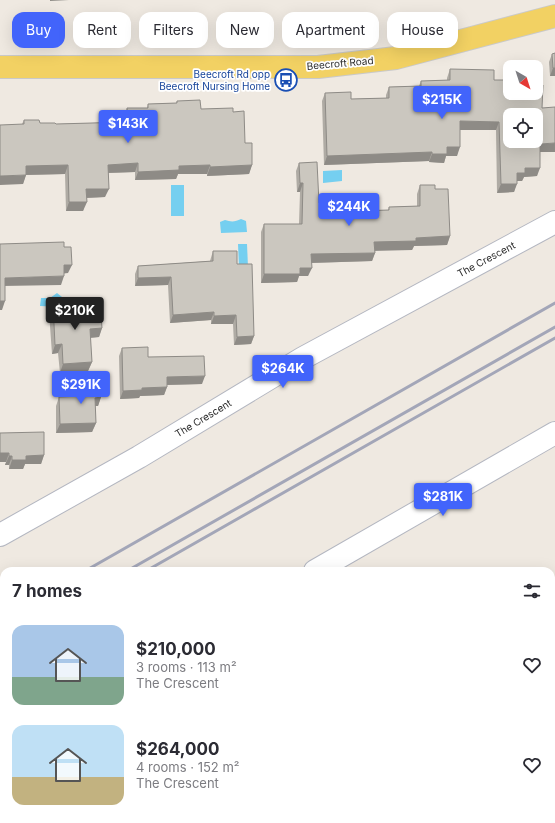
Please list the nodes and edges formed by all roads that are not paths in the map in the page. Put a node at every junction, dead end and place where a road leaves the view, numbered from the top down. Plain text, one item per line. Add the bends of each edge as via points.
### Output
1 (555, 16) edge
2 (0, 67) edge
3 (555, 222) edge
4 (555, 433) edge
5 (0, 535) edge
6 (322, 567) edge

1 - 2 main road, Beecroft Road via 396,58 318,67
3 - 5 street, The Crescent via 302,358 138,457
4 - 6 street

